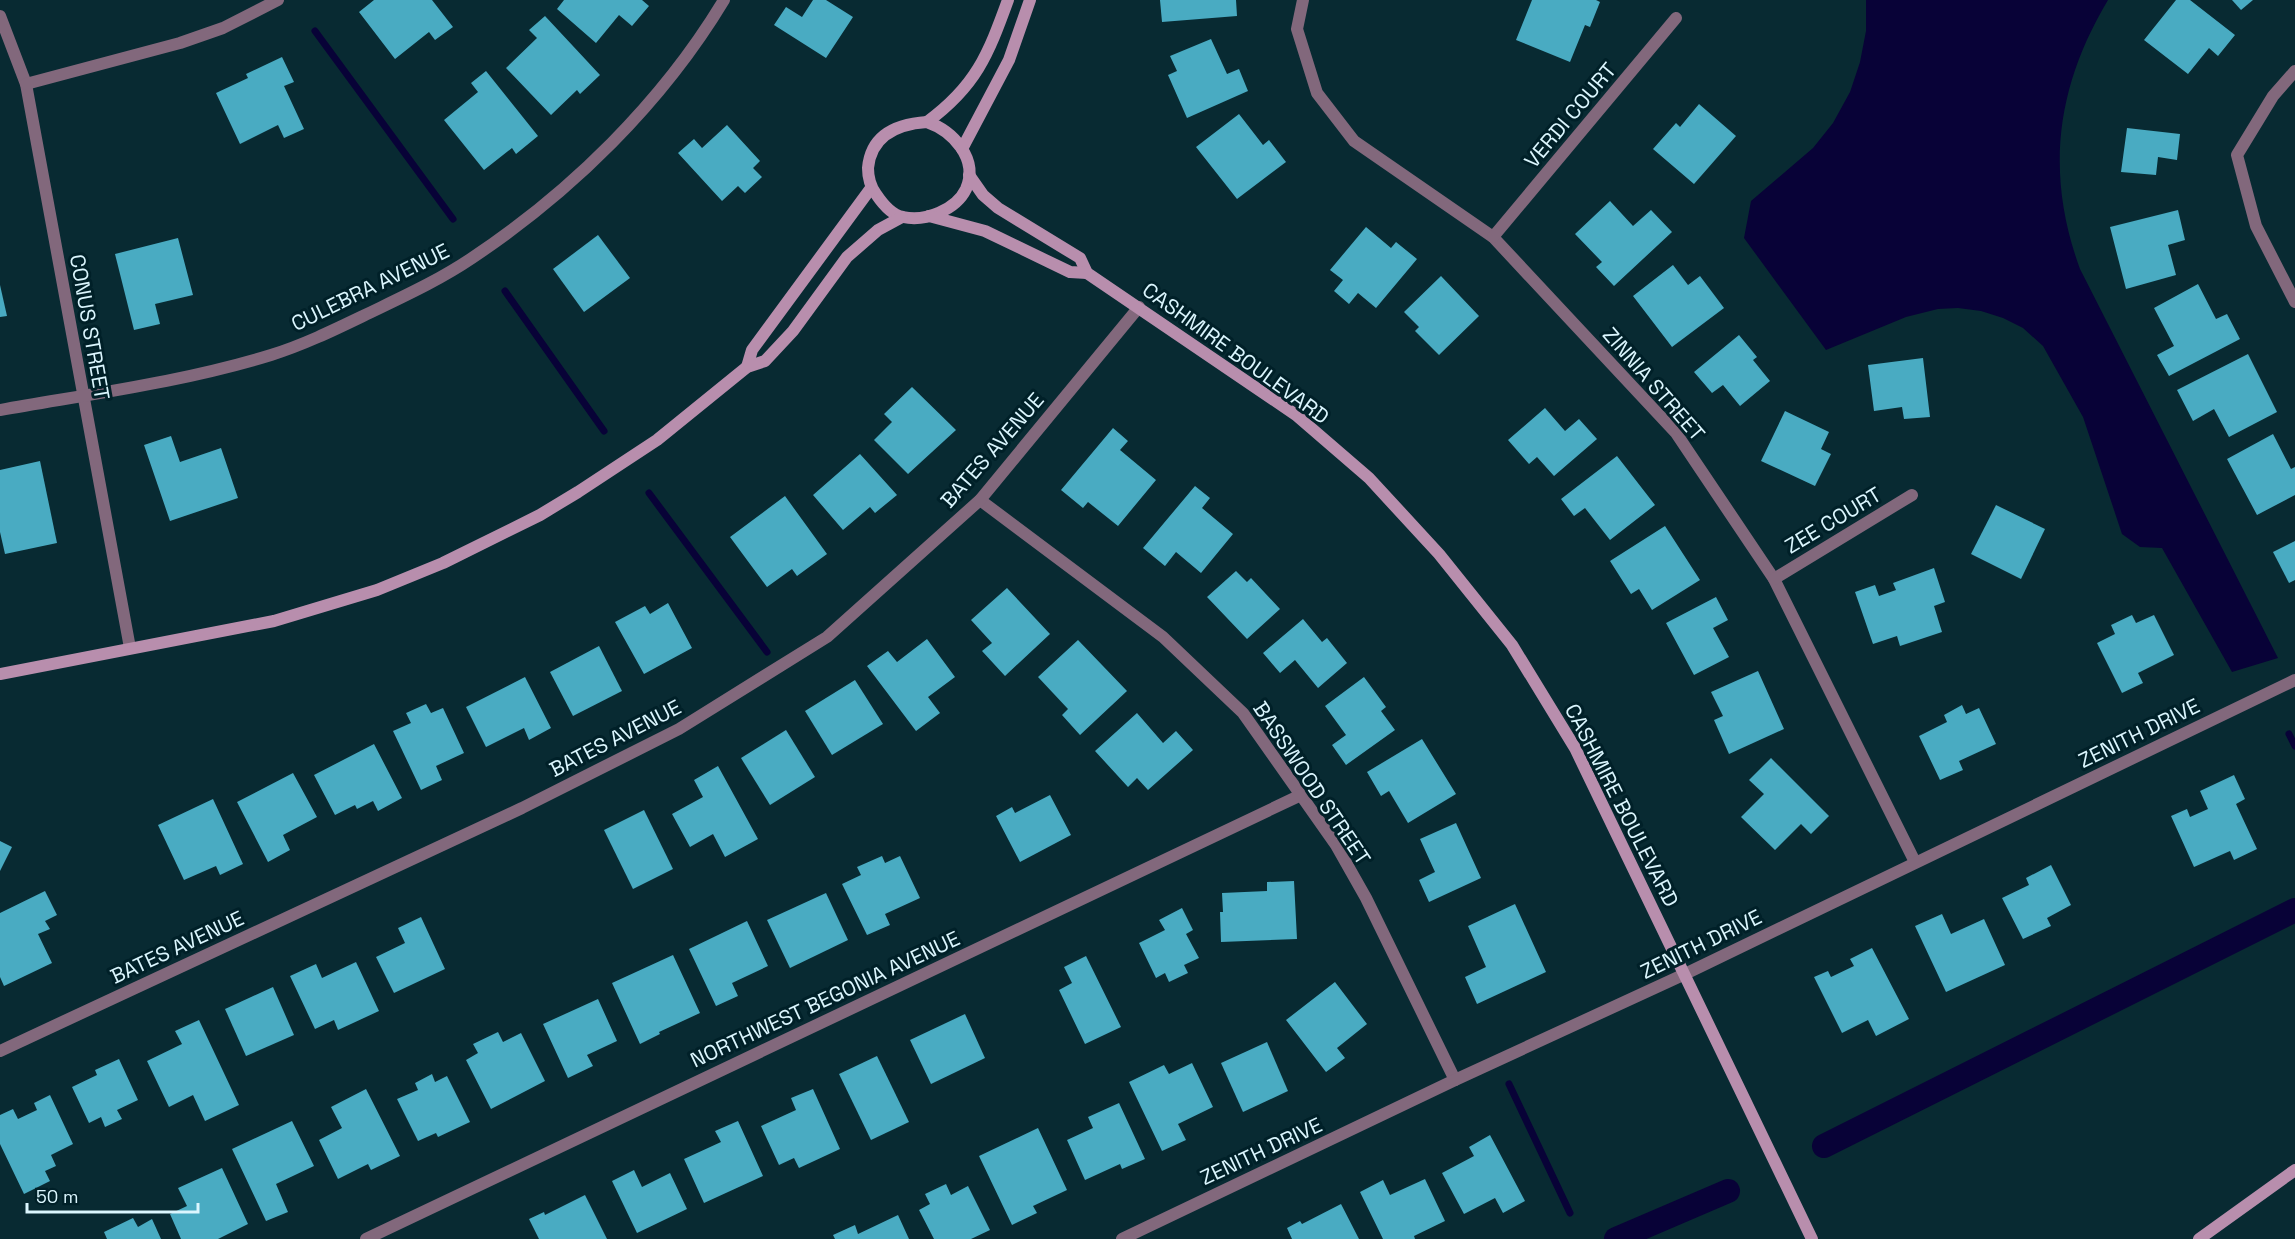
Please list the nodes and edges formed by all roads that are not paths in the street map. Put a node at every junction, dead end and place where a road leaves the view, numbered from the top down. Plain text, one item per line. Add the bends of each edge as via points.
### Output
1 (278, 0) edge
2 (724, 0) edge
3 (1008, 0) edge
4 (1030, 0) edge
5 (1303, 0) edge
6 (0, 16) edge
7 (1676, 18) dead end
8 (2295, 71) edge
9 (26, 84) junction
10 (927, 122) junction
11 (962, 149) junction
12 (969, 175) junction
13 (871, 188) junction
14 (929, 216) junction
15 (902, 217) junction
16 (1493, 237) junction
17 (1088, 273) junction
18 (2295, 302) edge
19 (1139, 307) junction
20 (747, 367) junction
21 (83, 395) junction
22 (0, 410) edge
23 (1912, 495) dead end
24 (980, 500) junction
25 (1774, 579) junction
26 (130, 648) junction
27 (0, 674) edge
28 (2295, 680) edge
29 (1301, 795) junction
30 (1915, 862) junction
31 (1685, 974) junction
32 (0, 1052) edge
33 (1455, 1080) junction
34 (2295, 1170) edge
35 (366, 1239) edge
36 (1122, 1239) edge
37 (1812, 1239) edge
38 (2199, 1239) edge

1 - 9 street via 223,28 180,43
2 - 21 street, CULEBRA AVENUE via 687,58 601,152 541,208 470,259 392,302 273,354 198,374
3 - 10 street via 988,52 968,84
4 - 11 street via 1009,60
5 - 16 street, ZINNIA STREET via 1297,28 1317,93 1354,141
6 - 9 street, CONUS STREET
7 - 16 street, VERDI COURT
8 - 18 street via 2273,96 2237,155 2256,226
9 - 21 street, CONUS STREET
10 - 11 street via 952,135
10 - 13 street via 897,127 881,137 869,162
11 - 12 street
12 - 14 street via 966,189 957,201
12 - 17 street, CASHMIRE BOULEVARD via 998,208 1080,258
13 - 15 street via 891,212
13 - 20 street via 752,350
14 - 15 street
14 - 17 street, CASHMIRE BOULEVARD via 985,231 1070,272
15 - 20 street via 861,243 794,331 765,361
16 - 25 street, ZINNIA STREET via 1676,433
17 - 19 street, CASHMIRE BOULEVARD
19 - 24 street, BATES AVENUE
19 - 31 street, CASHMIRE BOULEVARD via 1296,415 1369,478 1439,554 1512,645 1575,748
20 - 26 street via 657,440 578,492 443,563 377,590 274,621
21 - 22 street, CULEBRA AVENUE
21 - 26 street, CONUS STREET
23 - 25 street, ZEE COURT
24 - 29 street, BASSWOOD STREET via 1163,637 1243,713
24 - 32 street, BATES AVENUE via 827,637 679,729 511,813
25 - 30 street, ZINNIA STREET
26 - 27 street
28 - 30 street, ZENITH DRIVE
29 - 33 street, BASSWOOD STREET via 1366,898
29 - 35 street, NORTHWEST BEGONIA AVENUE
30 - 31 street, ZENITH DRIVE
31 - 33 street, ZENITH DRIVE
31 - 37 street, CASHMIRE BOULEVARD
33 - 36 street, ZENITH DRIVE
34 - 38 street

